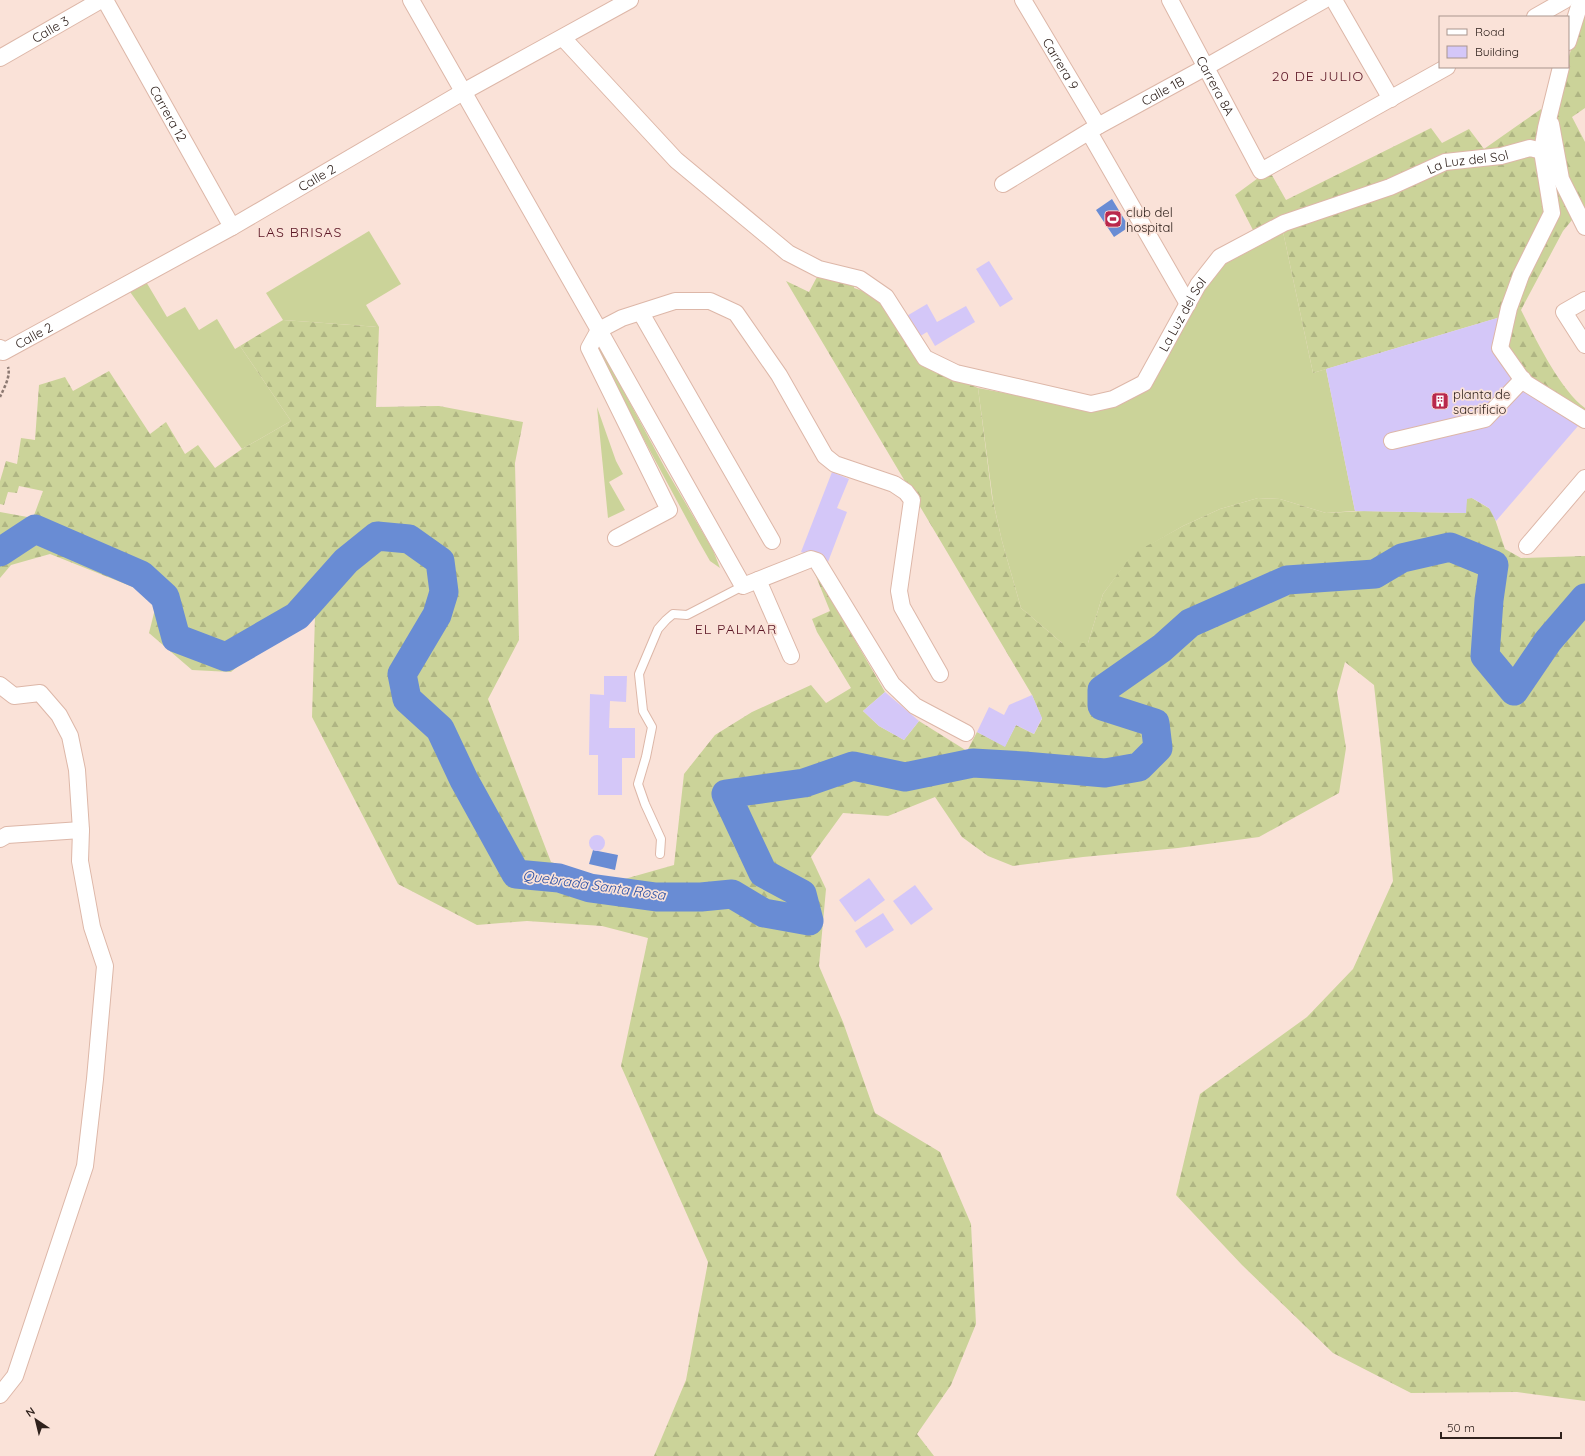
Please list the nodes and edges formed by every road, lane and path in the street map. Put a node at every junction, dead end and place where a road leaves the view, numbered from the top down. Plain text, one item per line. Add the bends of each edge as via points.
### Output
1 (101, 0) edge
2 (105, 0) edge
3 (411, 0) edge
4 (630, 0) edge
5 (1023, 0) edge
6 (1170, 0) edge
7 (1324, 0) edge
8 (1334, 0) edge
9 (1565, 0) edge
10 (1581, 0) edge
11 (1537, 16) edge
12 (563, 38) junction
13 (1569, 39) edge
14 (0, 58) edge
15 (1206, 67) junction
16 (1446, 68) edge
17 (1561, 68) edge
18 (463, 92) junction
19 (1391, 99) junction
20 (1549, 115) junction
21 (1094, 129) junction
22 (1542, 151) junction
23 (1004, 184) dead end
24 (232, 227) junction
25 (1585, 227) edge
26 (1585, 300) edge
27 (1188, 304) junction
28 (641, 313) junction
29 (599, 330) junction
30 (1585, 345) edge
31 (1, 350) edge
32 (1522, 379) junction
33 (0, 397) edge
34 (1585, 420) edge
35 (1392, 441) dead end
36 (1585, 478) edge
37 (616, 538) dead end
38 (772, 541) dead end
39 (1526, 546) dead end
40 (758, 580) junction
41 (743, 586) junction
42 (791, 656) dead end
43 (940, 674) dead end
44 (0, 685) edge
45 (966, 733) dead end
46 (81, 830) junction
47 (0, 839) edge
48 (660, 854) dead end
49 (0, 1395) edge

1 - 14 street, Calle 3
2 - 24 street, Carrera 12
3 - 18 street
4 - 12 street, Calle 2
5 - 21 street, Carrera 9
6 - 15 street, Carrera 8A
7 - 15 street, Calle 1B
8 - 19 street
9 - 11 street
10 - 13 street
12 - 18 street, Calle 2
12 - 27 street, La Luz del Sol via 676,160 788,252 819,269 860,279 886,297 925,358 956,373 1091,404 1113,399 1144,383
15 - 19 street, Carrera 8A via 1261,171
15 - 21 street, Calle 1B
16 - 19 street
17 - 20 street
18 - 24 street, Calle 2
18 - 29 street
20 - 22 street
20 - 25 street via 1561,179
21 - 23 street, Calle 1B
21 - 27 street, Carrera 9
22 - 27 street, La Luz del Sol via 1530,148 1501,156 1445,162 1390,187 1284,223 1220,257 1198,285
22 - 32 street via 1552,213 1521,275 1509,308 1500,348
24 - 31 street, Calle 2
26 - 30 street via 1564,312
28 - 29 street via 622,318
28 - 38 street
28 - 43 street via 675,301 710,301 736,313 779,375 825,456 835,464 894,484 906,492 912,500 899,590 902,607
29 - 37 street via 589,348 669,510
29 - 41 street
31 - 33 path via 9,370
32 - 34 street
32 - 35 street via 1485,419
36 - 39 street
40 - 41 street
40 - 42 street
40 - 45 street via 811,559 817,561 892,684 914,706
41 - 48 lane via 687,615 673,614 658,629 639,674 643,711 652,727 638,784 644,804 661,839
44 - 46 street via 14,696 40,693 60,715 70,736 77,770
46 - 47 street via 7,835
46 - 49 street via 80,861 86,898 92,927 105,966 85,1166 15,1376

